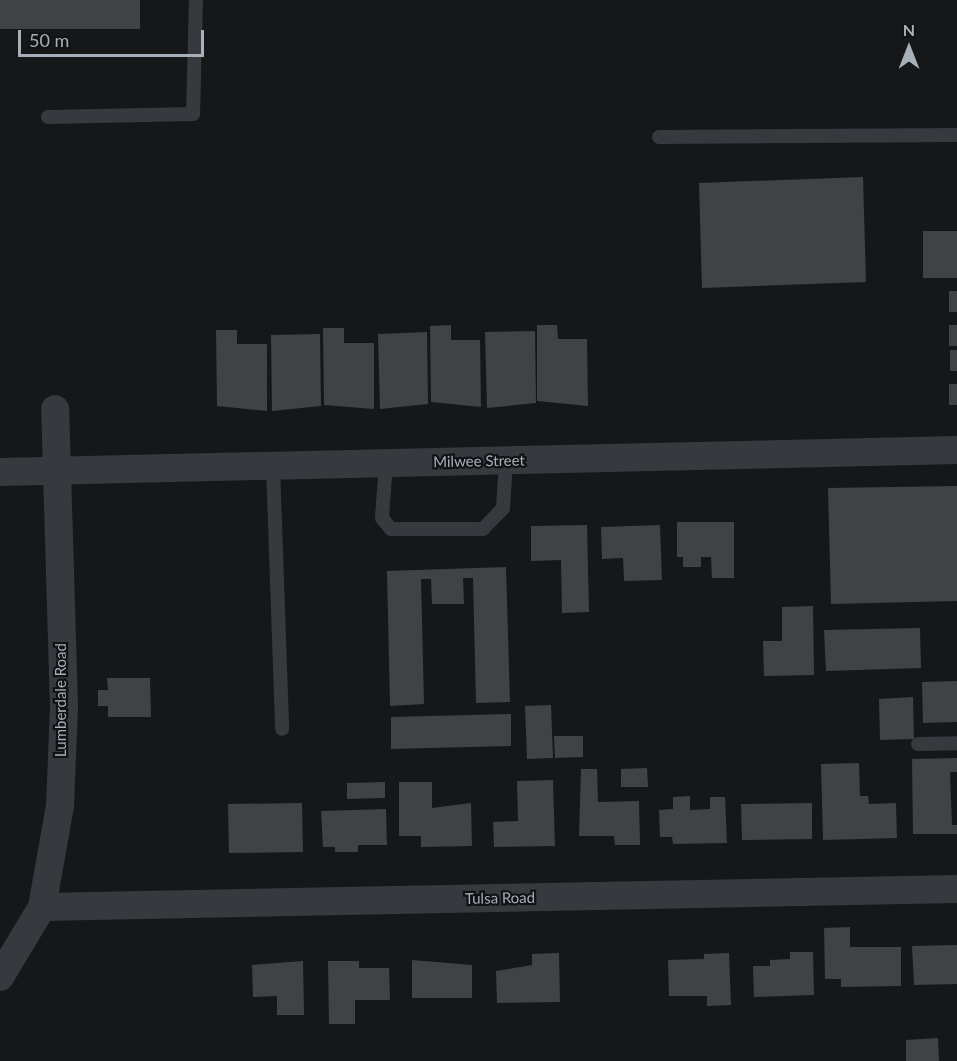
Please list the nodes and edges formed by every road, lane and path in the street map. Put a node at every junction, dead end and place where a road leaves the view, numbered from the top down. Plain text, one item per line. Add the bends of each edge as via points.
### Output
1 (196, 0) edge
2 (48, 117) dead end
3 (957, 135) edge
4 (659, 137) dead end
5 (55, 409) dead end
6 (957, 450) edge
7 (506, 460) junction
8 (386, 463) junction
9 (273, 466) junction
10 (54, 471) junction
11 (0, 472) edge
12 (282, 729) dead end
13 (957, 743) edge
14 (918, 744) dead end
15 (957, 889) edge
16 (42, 907) junction
17 (0, 977) edge

1 - 2 lane via 193,114
3 - 4 lane
5 - 10 street, Lumberdale Road
6 - 7 street, Milwee Street
7 - 8 street, Milwee Street
7 - 8 lane via 503,508 483,529 392,529 382,518
8 - 9 street, Milwee Street
9 - 10 street, Milwee Street
9 - 12 lane
10 - 11 street, Milwee Street
10 - 16 street, Lumberdale Road via 64,707 60,806
13 - 14 lane
15 - 16 street, Tulsa Road
16 - 17 street, Lumberdale Road

